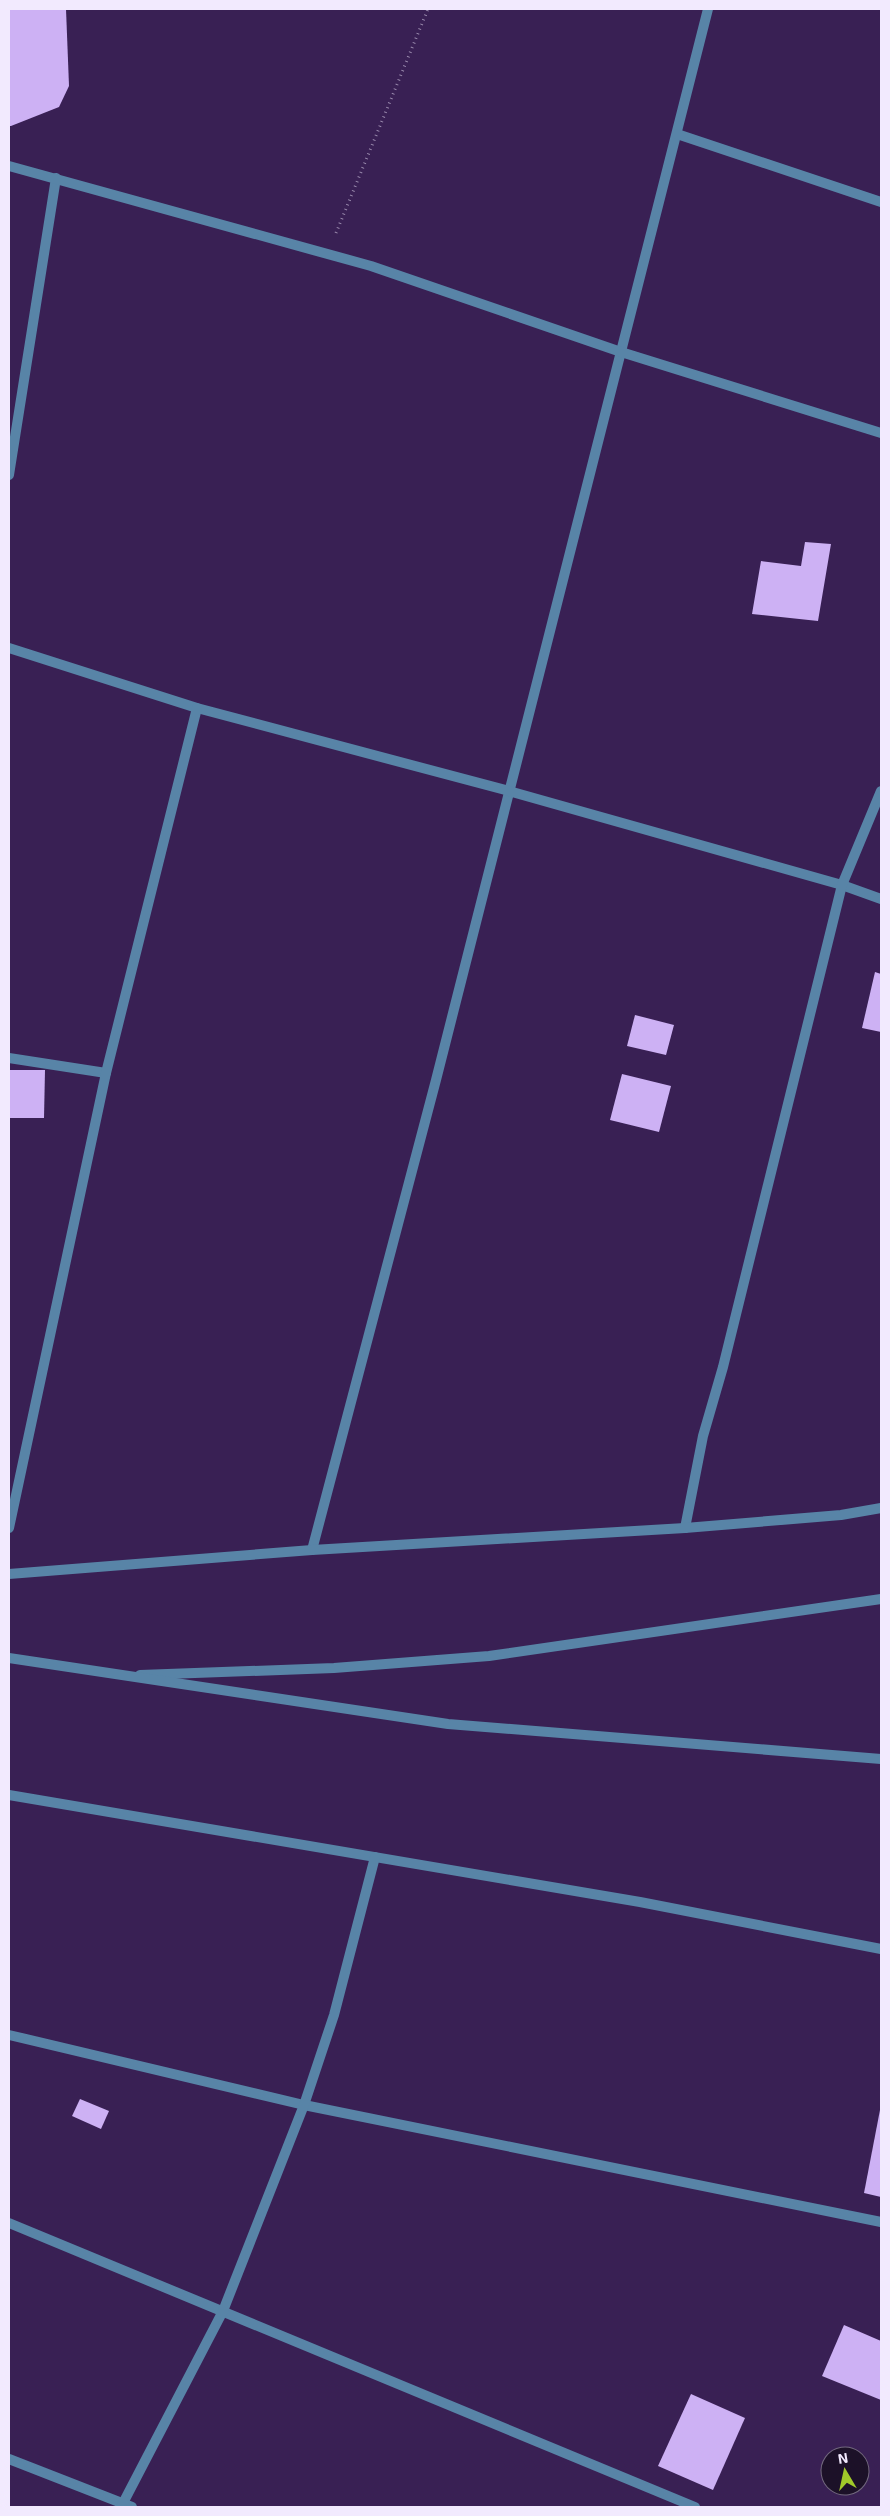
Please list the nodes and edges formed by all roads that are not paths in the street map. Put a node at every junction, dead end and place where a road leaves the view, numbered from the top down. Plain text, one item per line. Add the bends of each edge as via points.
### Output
1 (708, 9) edge
2 (676, 134) junction
3 (9, 166) edge
4 (56, 178) junction
5 (881, 202) edge
6 (621, 352) junction
7 (881, 433) edge
8 (9, 475) edge
9 (9, 648) edge
10 (197, 708) junction
11 (881, 791) edge
12 (509, 792) junction
13 (842, 885) junction
14 (881, 899) edge
15 (9, 1058) edge
16 (106, 1073) junction
17 (881, 1508) edge
18 (9, 1528) edge
19 (685, 1528) junction
20 (312, 1550) junction
21 (9, 1574) edge
22 (881, 1599) edge
23 (9, 1658) edge
24 (126, 1676) junction
25 (881, 1759) edge
26 (9, 1794) edge
27 (375, 1857) junction
28 (881, 1950) edge
29 (9, 2035) edge
30 (304, 2105) junction
31 (881, 2222) edge
32 (9, 2223) edge
33 (223, 2311) junction
34 (9, 2459) edge
35 (125, 2506) edge
36 (694, 2507) edge

1 - 2 street
2 - 5 street
2 - 6 street
3 - 4 street
4 - 6 street via 371,266
4 - 8 street
6 - 7 street
6 - 12 street
9 - 10 street
10 - 12 street
10 - 16 street
11 - 13 street
12 - 13 street
12 - 20 street
13 - 14 street
13 - 19 street via 703,1436
15 - 16 street
16 - 18 street
17 - 19 street via 841,1515
19 - 20 street
20 - 21 street
22 - 24 street via 489,1656 334,1668
23 - 24 street
24 - 25 street via 448,1724
26 - 27 street
27 - 28 street via 640,1902
27 - 30 street via 334,2015
29 - 30 street
30 - 31 street
30 - 33 street
32 - 33 street
33 - 35 street
33 - 36 street
34 - 35 street

